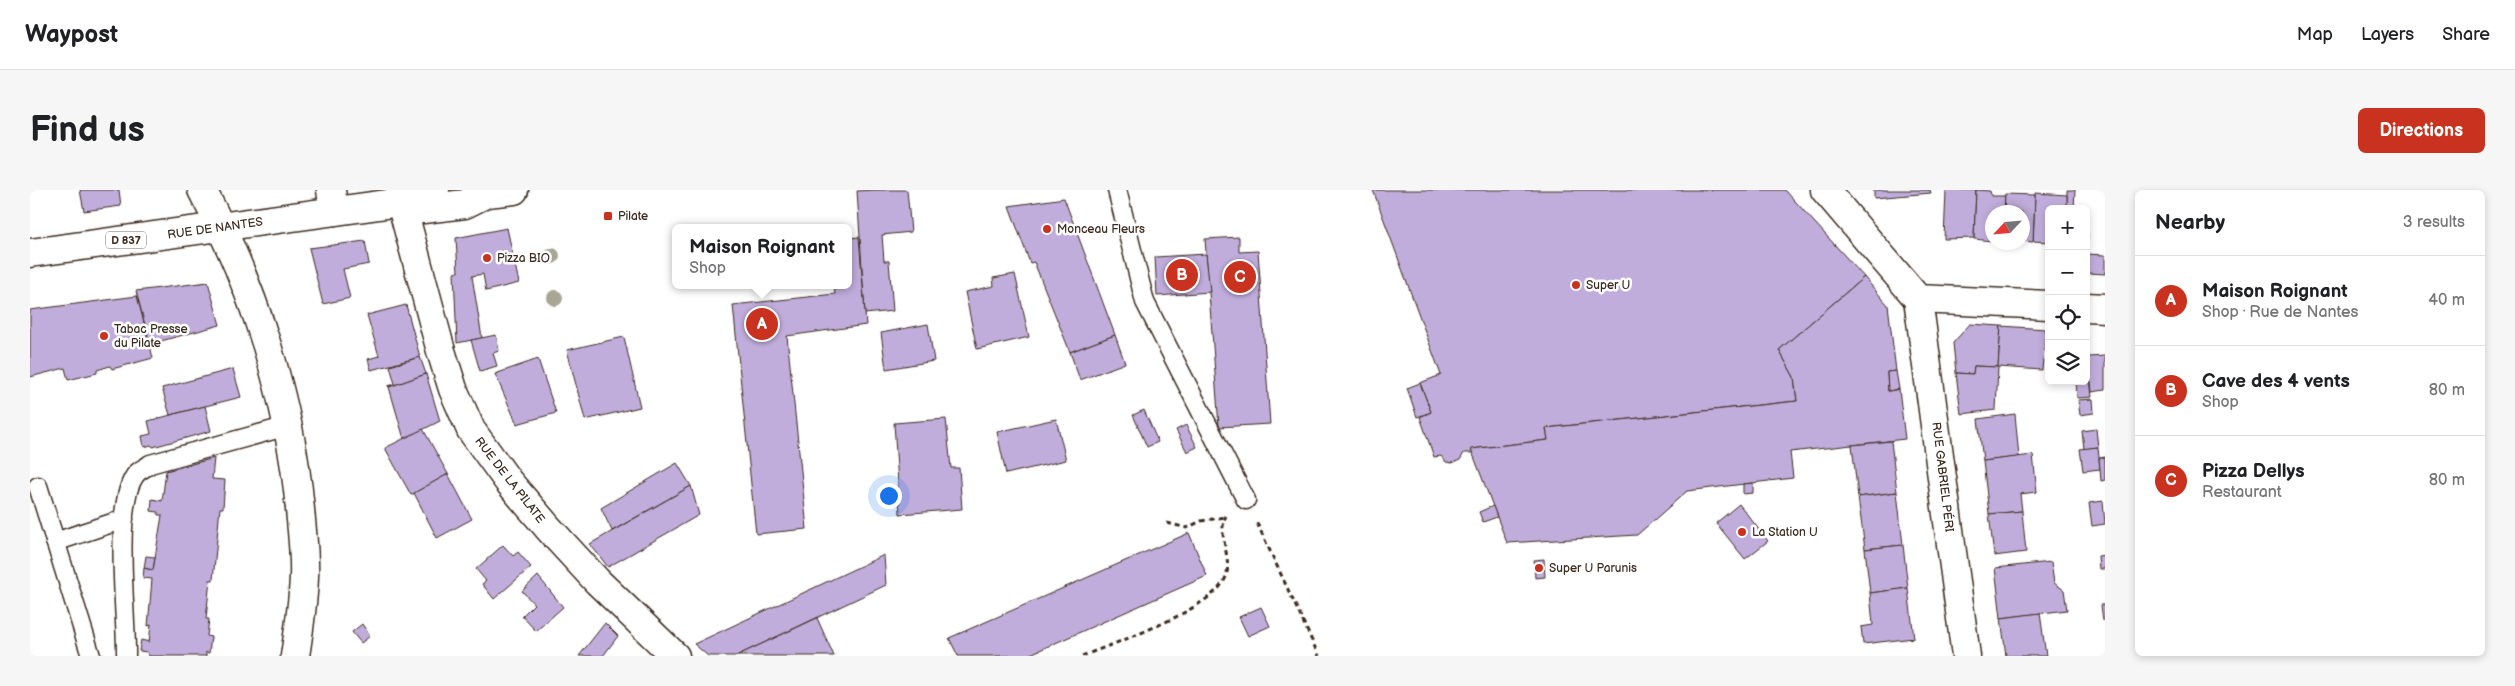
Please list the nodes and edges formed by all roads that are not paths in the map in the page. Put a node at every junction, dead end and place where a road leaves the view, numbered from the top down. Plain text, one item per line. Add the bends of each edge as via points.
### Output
1 (202, 190) edge
2 (435, 190) edge
3 (514, 190) edge
4 (1117, 190) edge
5 (1825, 190) edge
6 (480, 192) edge
7 (333, 201) edge
8 (401, 202) junction
9 (222, 228) junction
10 (30, 254) edge
11 (1918, 299) junction
12 (2045, 305) edge
13 (2090, 307) edge
14 (2105, 308) edge
15 (288, 426) junction
16 (38, 486) dead end
17 (1246, 500) road end
18 (124, 519) junction
19 (55, 542) junction
20 (91, 656) edge
21 (126, 656) edge
22 (295, 656) edge
23 (675, 656) edge
24 (1966, 656) edge

1 - 9 street
2 - 8 street, RUE DE NANTES via 420,192
3 - 6 street, RUE DE NANTES
4 - 17 lane via 1145,302
5 - 11 street
6 - 8 street, RUE DE NANTES via 465,204 423,208
7 - 8 street, RUE DE NANTES
7 - 9 street, RUE DE NANTES
8 - 23 street, RUE DE LA PILATE via 441,351 471,430 508,481 550,530 597,581
9 - 10 street, RUE DE NANTES / D 837
9 - 15 street via 264,336
11 - 12 street
11 - 24 street, RUE GABRIEL PÉRI
13 - 14 street
15 - 18 lane via 150,464 137,473 127,494
15 - 22 street via 297,475 304,576
16 - 19 lane
18 - 19 lane
18 - 21 lane
19 - 20 lane

